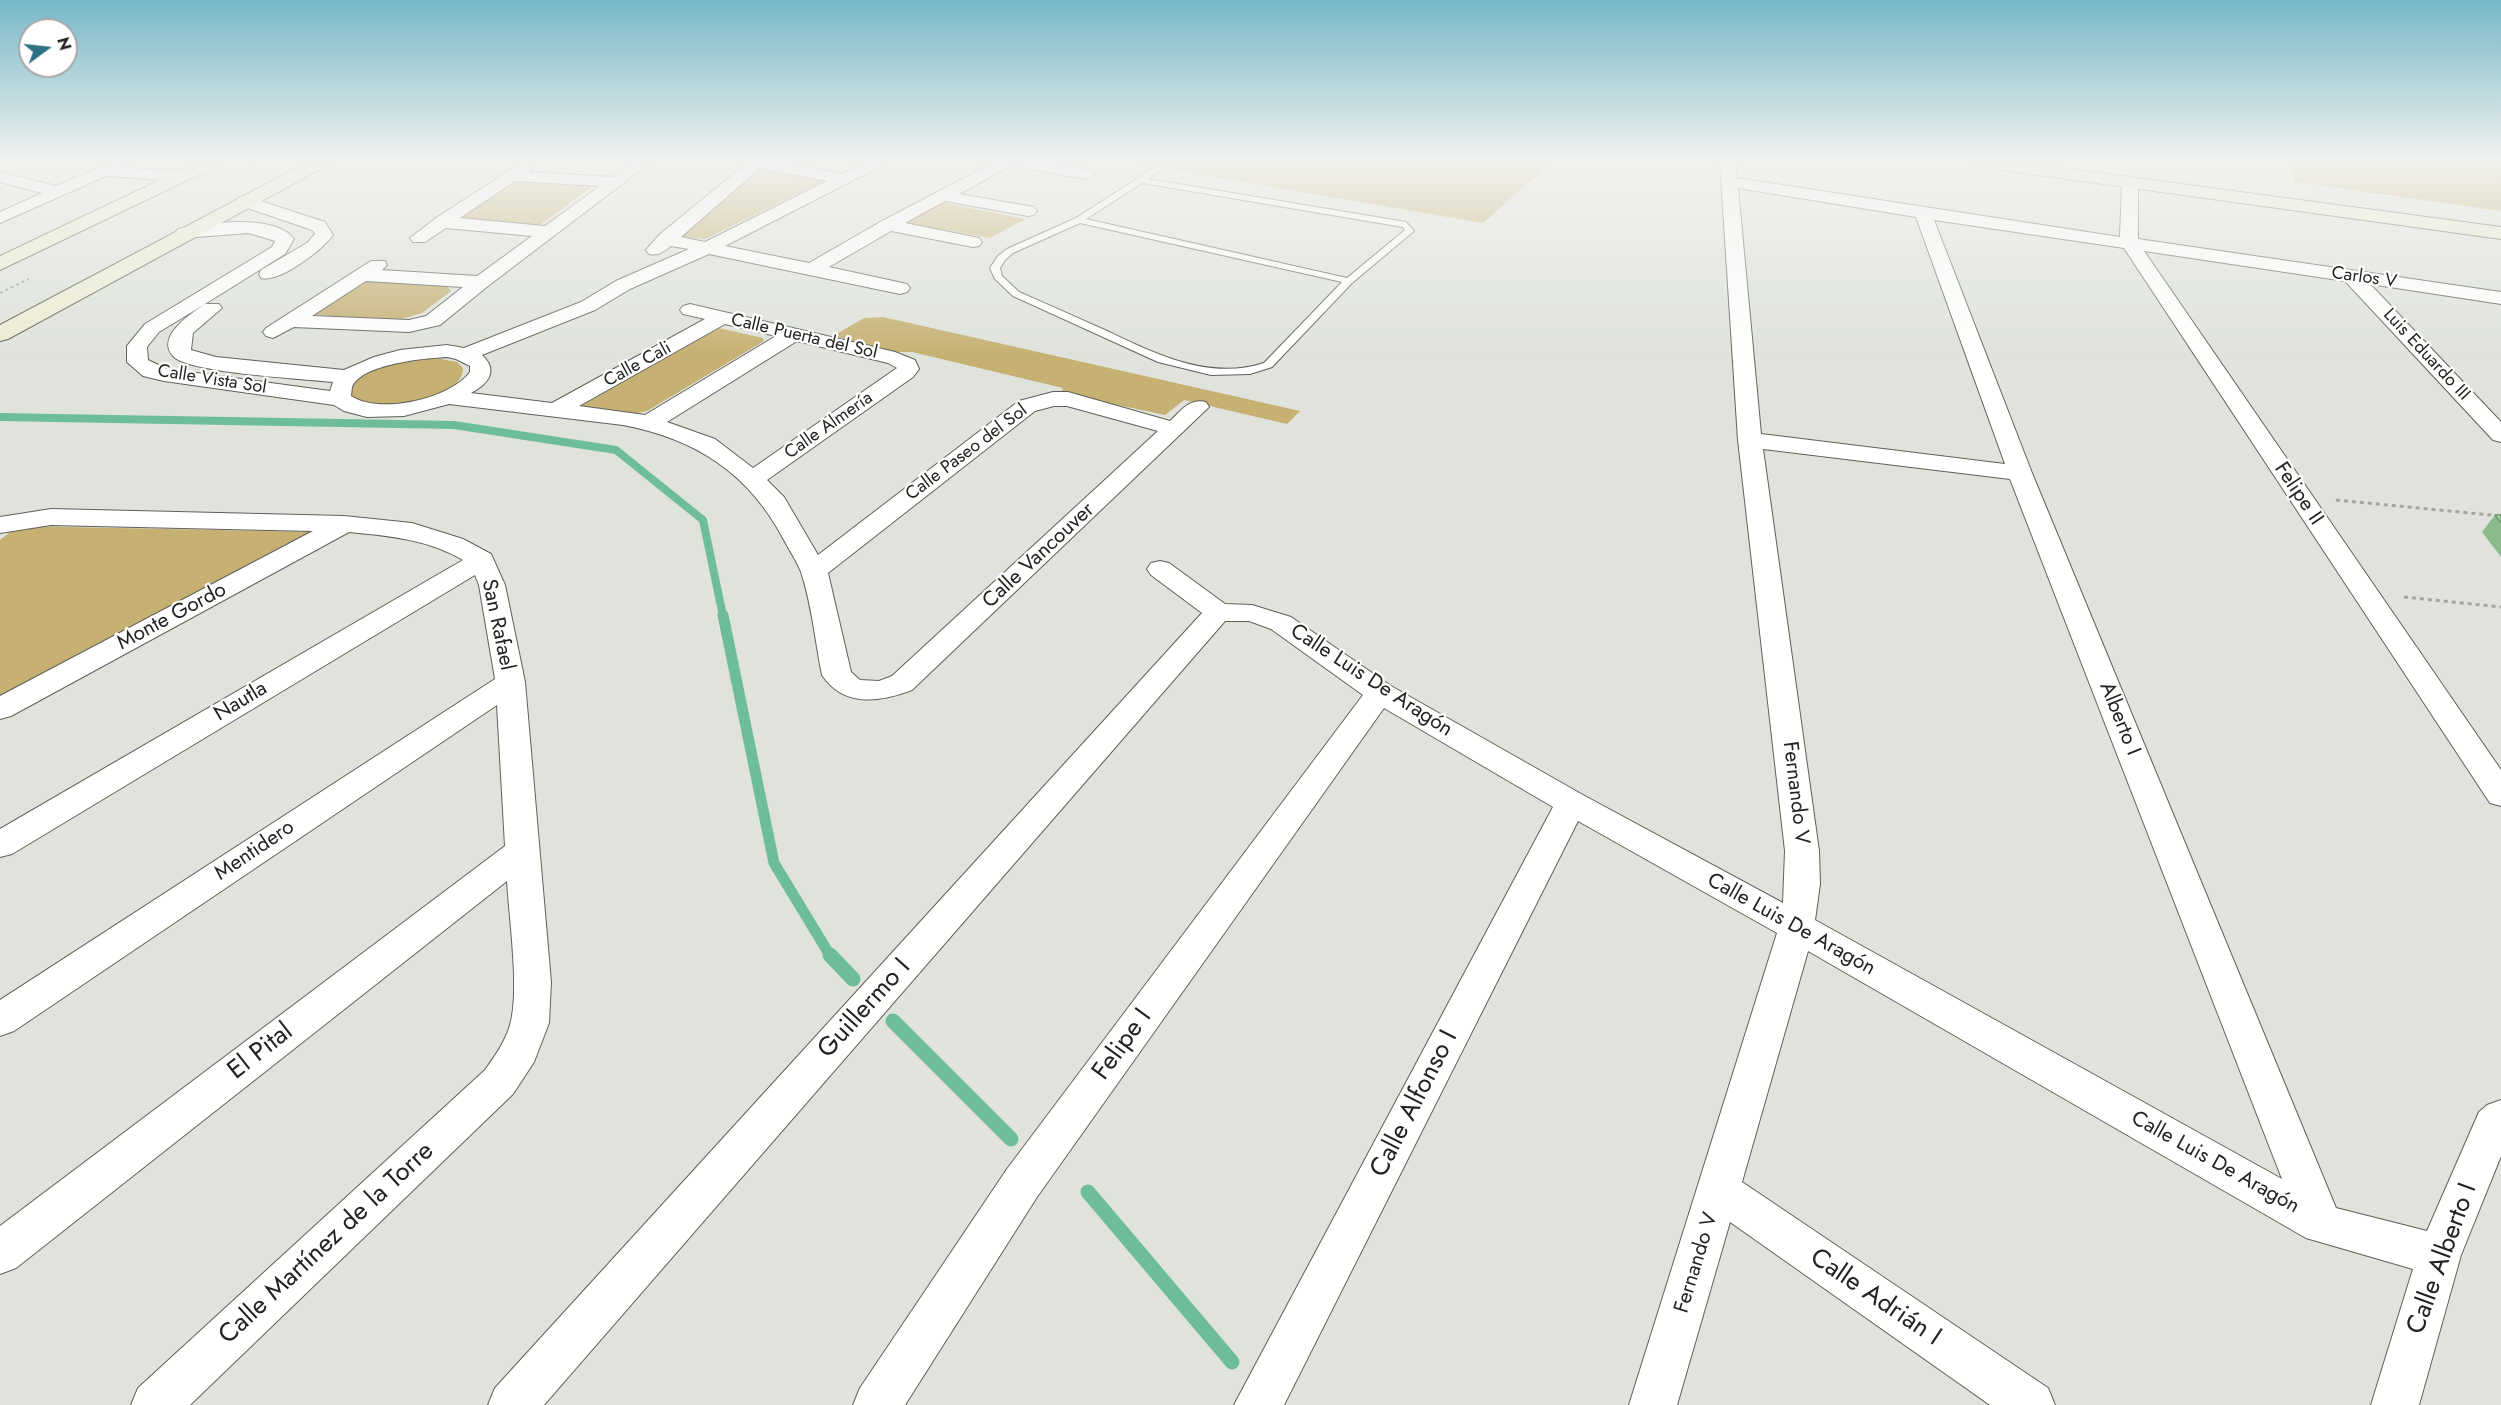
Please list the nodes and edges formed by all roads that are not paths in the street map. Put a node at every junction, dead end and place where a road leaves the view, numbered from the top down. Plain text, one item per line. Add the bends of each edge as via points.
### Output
1 (73, 228) edge
2 (194, 228) edge
3 (321, 228) edge
4 (434, 228) edge
5 (502, 228) edge
6 (556, 228) edge
7 (679, 228) edge
8 (748, 228) edge
9 (884, 228) edge
10 (901, 228) edge
11 (1061, 228) edge
12 (1112, 228) edge
13 (1408, 228) edge
14 (1733, 228) edge
15 (1928, 228) edge
16 (2026, 228) edge
17 (2129, 228) edge
18 (2461, 228) edge
19 (257, 229) joint
20 (550, 232) junction
21 (184, 233) junction
22 (2501, 233) edge
23 (419, 238) dead end
24 (665, 239) junction
25 (973, 242) dead end
26 (2129, 242) junction
27 (707, 248) junction
28 (0, 264) edge
29 (811, 270) junction
30 (2351, 276) junction
31 (1349, 281) junction
32 (481, 282) junction
33 (623, 285) junction
34 (900, 288) dead end
35 (2501, 298) edge
36 (197, 299) junction
37 (224, 300) junction
38 (690, 310) dead end
39 (722, 318) junction
40 (291, 321) junction
41 (433, 321) junction
42 (410, 326) junction
43 (273, 332) dead end
44 (0, 334) edge
45 (793, 335) junction
46 (434, 351) junction
47 (405, 355) junction
48 (474, 367) junction
49 (905, 372) joint
50 (350, 377) junction
51 (447, 397) junction
52 (340, 399) junction
53 (1198, 407) dead end
54 (566, 410) junction
55 (649, 423) junction
56 (1175, 429) junction
57 (2501, 435) edge
58 (1750, 440) junction
59 (2020, 473) junction
60 (753, 479) junction
61 (5, 519) edge
62 (344, 524) junction
63 (482, 560) junction
64 (1160, 569) dead end
65 (814, 571) junction
66 (1218, 612) junction
67 (510, 682) junction
68 (1380, 693) junction
69 (0, 709) edge
70 (2501, 795) edge
71 (1571, 803) junction
72 (0, 844) edge
73 (522, 850) junction
74 (1797, 927) junction
75 (0, 1020) edge
76 (499, 1082) joint
77 (2501, 1118) edge
78 (1719, 1190) junction
79 (2321, 1224) junction
80 (0, 1253) edge
81 (2439, 1255) junction
82 (155, 1405) edge
83 (512, 1405) edge
84 (877, 1405) edge
85 (1258, 1405) edge
86 (1653, 1405) edge
87 (2031, 1405) edge
88 (2395, 1405) edge

1 - 28 main road
2 - 21 main road
3 - 37 street, Calle Vista Sol via 324,235 313,247
4 - 23 street
5 - 20 street
6 - 20 street
7 - 24 street
8 - 27 street
9 - 29 street
10 - 25 street
11 - 31 lane via 1001,258 996,268 998,277 1016,294 1177,365 1211,372 1250,371 1268,365
12 - 31 lane
13 - 31 lane via 1410,231
14 - 58 street, Fernando V
15 - 59 street, Alberto I
16 - 26 street, Carlos V
17 - 26 street
18 - 22 main road
19 - 21 street, Calle Vista Sol
19 - 36 street, Calle Vista Sol via 282,237 284,244
20 - 32 street
21 - 44 main road
24 - 27 street
24 - 33 street
26 - 30 street, Carlos V
26 - 70 street, Felipe II
27 - 29 street
27 - 33 street
29 - 34 street
30 - 35 street, Carlos V
30 - 57 street, Luis Eduardo III
32 - 40 street via 370,270
32 - 41 street
33 - 48 street via 588,306 573,329 565,334
36 - 37 street
36 - 52 street, Calle Vista Sol via 142,338 136,357 144,367 164,375
37 - 50 street, Calle Vista Sol via 187,326 178,342 182,353 216,363
38 - 39 street, Calle Puerta del Sol
39 - 45 street, Calle Puerta del Sol
39 - 54 street, Calle Cali
40 - 42 street
40 - 43 street
41 - 42 street
41 - 46 street
42 - 47 street
45 - 49 street, Calle Puerta del Sol via 903,360 908,369
45 - 55 street
46 - 47 street
46 - 48 street
47 - 50 street via 373,364
48 - 51 street
48 - 54 street
49 - 60 street, Calle Almería
50 - 52 street via 342,385
51 - 52 street via 411,408 375,411 353,407
51 - 54 street
53 - 56 street, Calle Vancouver
54 - 55 street
55 - 60 street via 707,444
56 - 65 street, Calle Paseo del Sol via 1068,399 1038,401
56 - 65 street, Calle Vancouver via 902,683 866,692 850,687 837,675
58 - 59 street
58 - 74 street, Fernando V via 1802,850 1804,883
59 - 79 street, Alberto I
60 - 65 street via 775,501
61 - 62 street, San Rafael
62 - 63 street, San Rafael via 412,531 454,544
62 - 69 street, Monte Gordo
63 - 67 street, San Rafael via 492,585
63 - 72 street, Nautla
64 - 66 street
66 - 68 street, Calle Luis De Aragón via 1252,613 1281,623
66 - 83 street, Guillermo I
67 - 73 street, San Rafael
67 - 75 street, Mentidero
68 - 71 street, Calle Luis De Aragón
68 - 84 street, Felipe I via 1022,1183
71 - 74 street, Calle Luis De Aragón
71 - 85 street, Calle Alfonso I
73 - 76 street, San Rafael via 532,982 530,1023 520,1050
73 - 80 street, El Pital
74 - 78 street, Fernando V
74 - 79 street, Calle Luis De Aragón
76 - 82 street, Calle Martínez de la Torre
77 - 81 street, Calle Alberto I via 2493,1125
78 - 86 street, Fernando V
78 - 87 street, Calle Adrián I
79 - 81 street, Calle Luis De Aragón
81 - 88 street, Calle Alberto I

